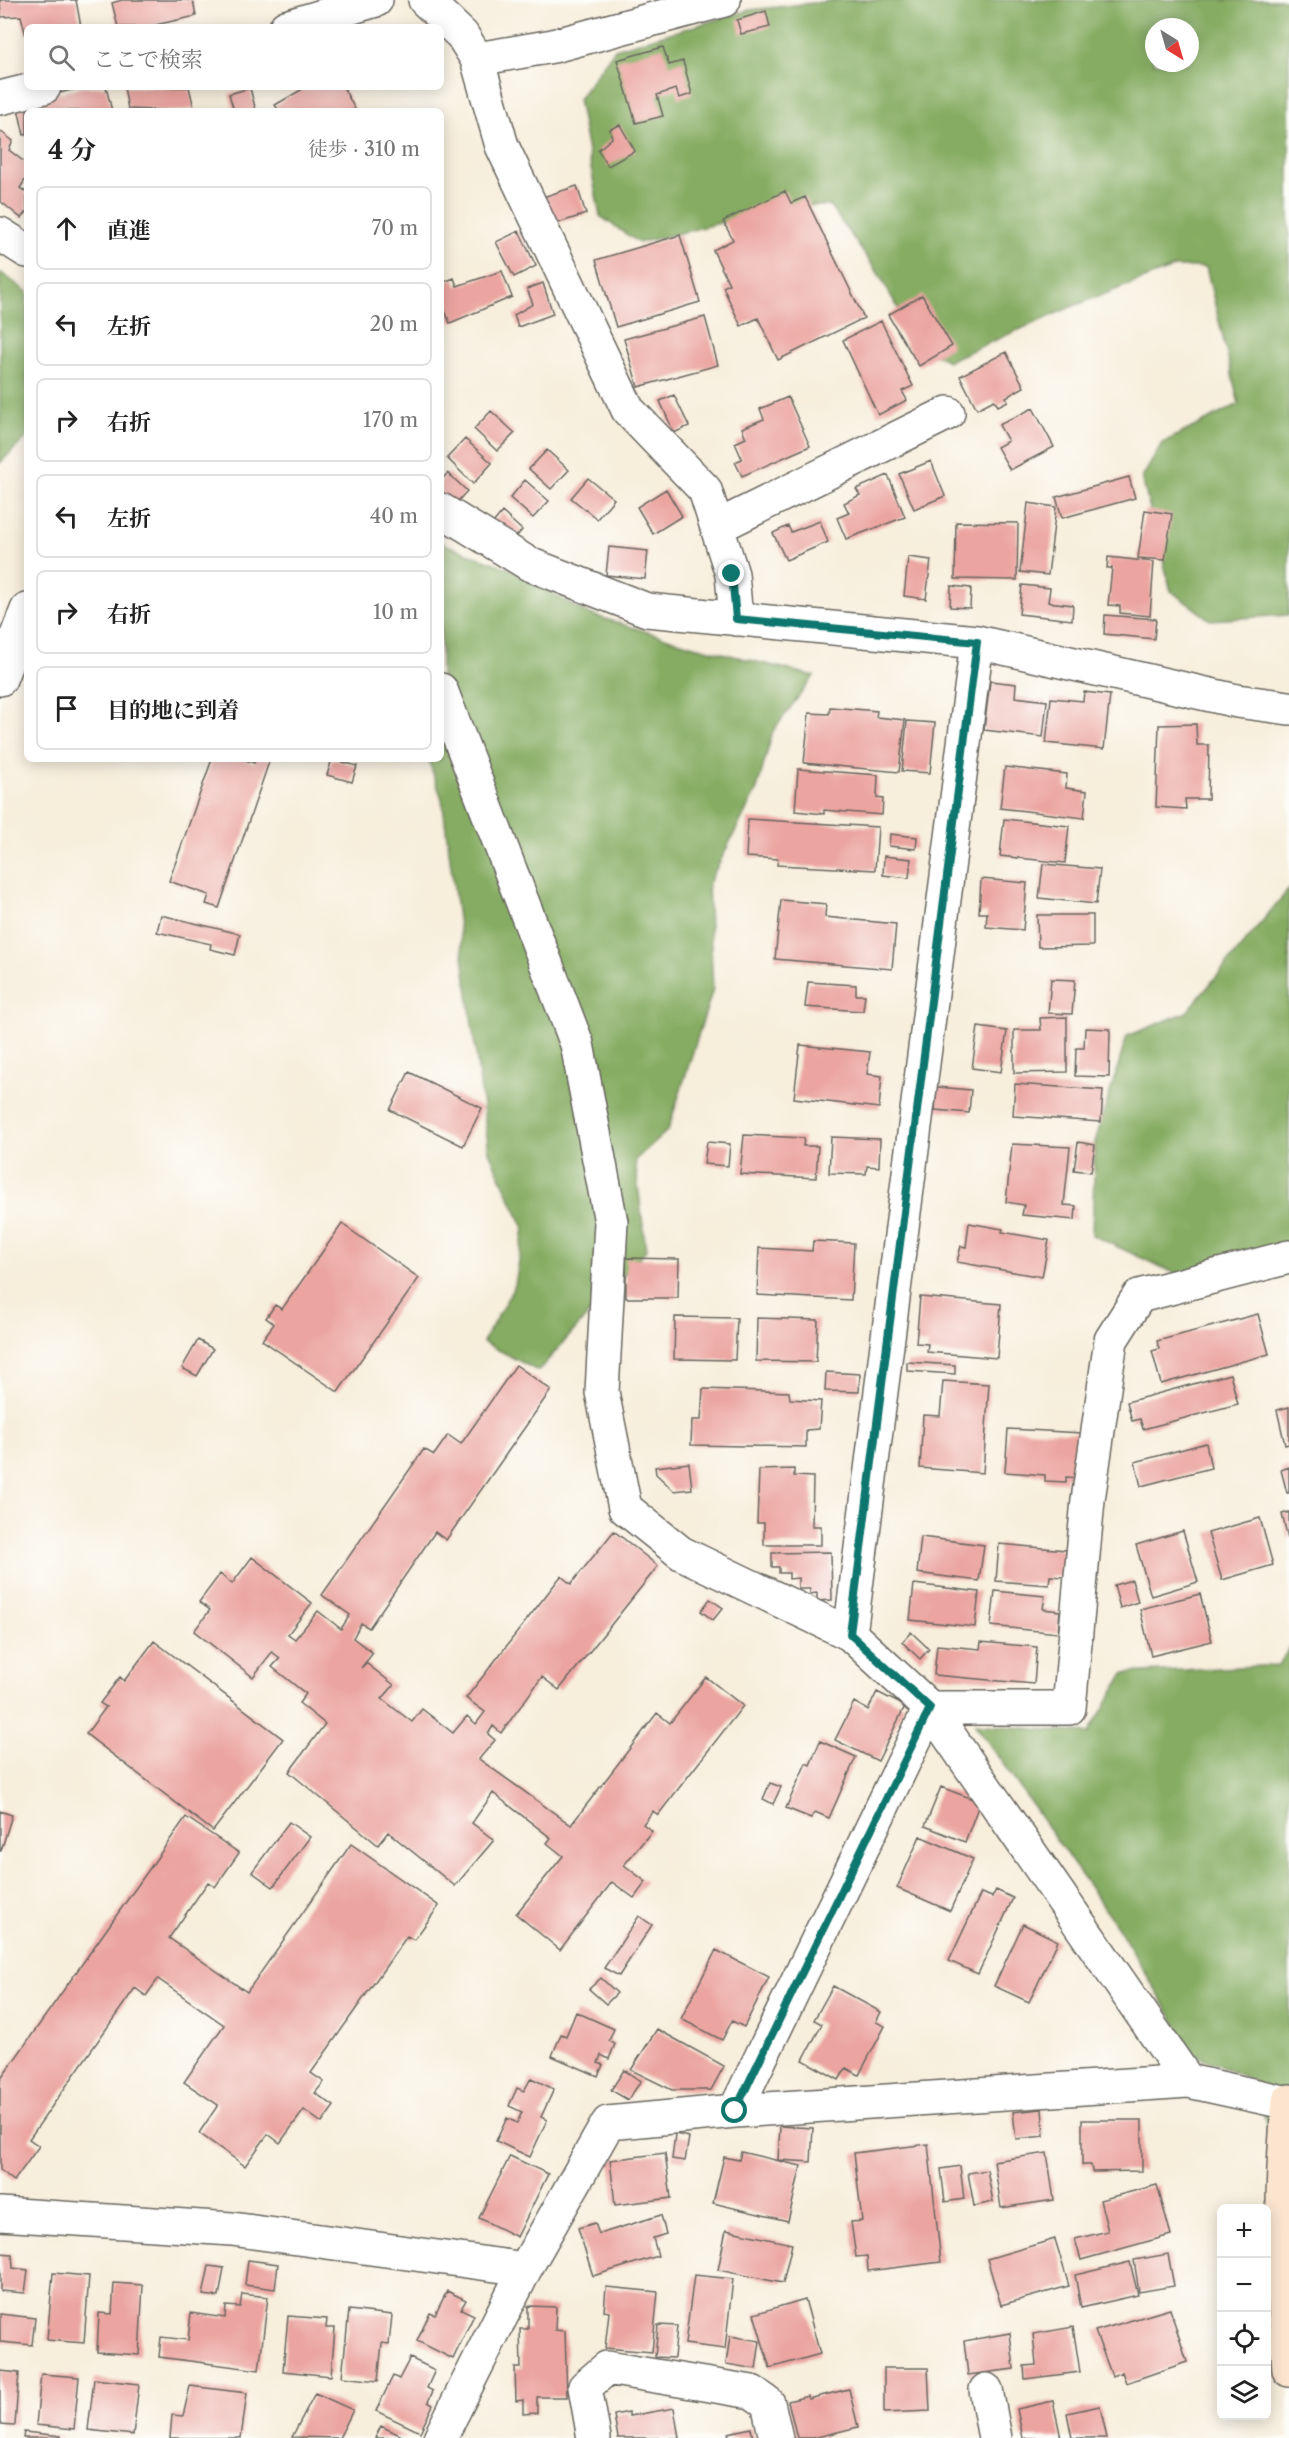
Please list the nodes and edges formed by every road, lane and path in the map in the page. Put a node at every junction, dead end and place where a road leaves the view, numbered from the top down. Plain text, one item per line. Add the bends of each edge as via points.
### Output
1 (376, 0) edge
2 (425, 0) edge
3 (724, 0) edge
4 (296, 24) edge
5 (477, 59) junction
6 (32, 90) edge
7 (0, 98) edge
8 (0, 234) edge
9 (24, 249) edge
10 (948, 413) dead end
11 (444, 512) edge
12 (717, 527) junction
13 (24, 618) edge
14 (736, 619) junction
15 (977, 642) junction
16 (0, 679) edge
17 (444, 698) edge
18 (1289, 708) edge
19 (1289, 1257) edge
20 (850, 1634) junction
21 (930, 1708) junction
22 (1188, 2081) junction
23 (1289, 2102) edge
24 (735, 2111) junction
25 (0, 2214) edge
26 (525, 2269) junction
27 (1289, 2370) edge
28 (986, 2390) dead end
29 (440, 2438) edge
30 (594, 2438) edge
31 (776, 2438) edge
32 (995, 2438) edge

1 - 4 street
2 - 5 street via 462,35
3 - 5 street via 553,46
5 - 12 street via 502,146 628,410 705,490
6 - 7 street
8 - 9 street
10 - 12 street
11 - 14 street via 529,564 647,610
12 - 14 street via 732,574
13 - 16 street
14 - 15 street
15 - 18 street via 1237,701
15 - 20 street
17 - 20 street via 577,1044 610,1222 602,1392 625,1508 681,1553
19 - 21 street via 1139,1296 1111,1340 1088,1500 1069,1708
20 - 21 street
21 - 22 street
21 - 24 street
22 - 23 street
22 - 24 street
23 - 27 street via 1283,2206
24 - 26 street via 608,2123
25 - 26 street via 232,2229
26 - 29 street
28 - 32 street
30 - 31 street via 585,2387 607,2368 752,2392 768,2403

